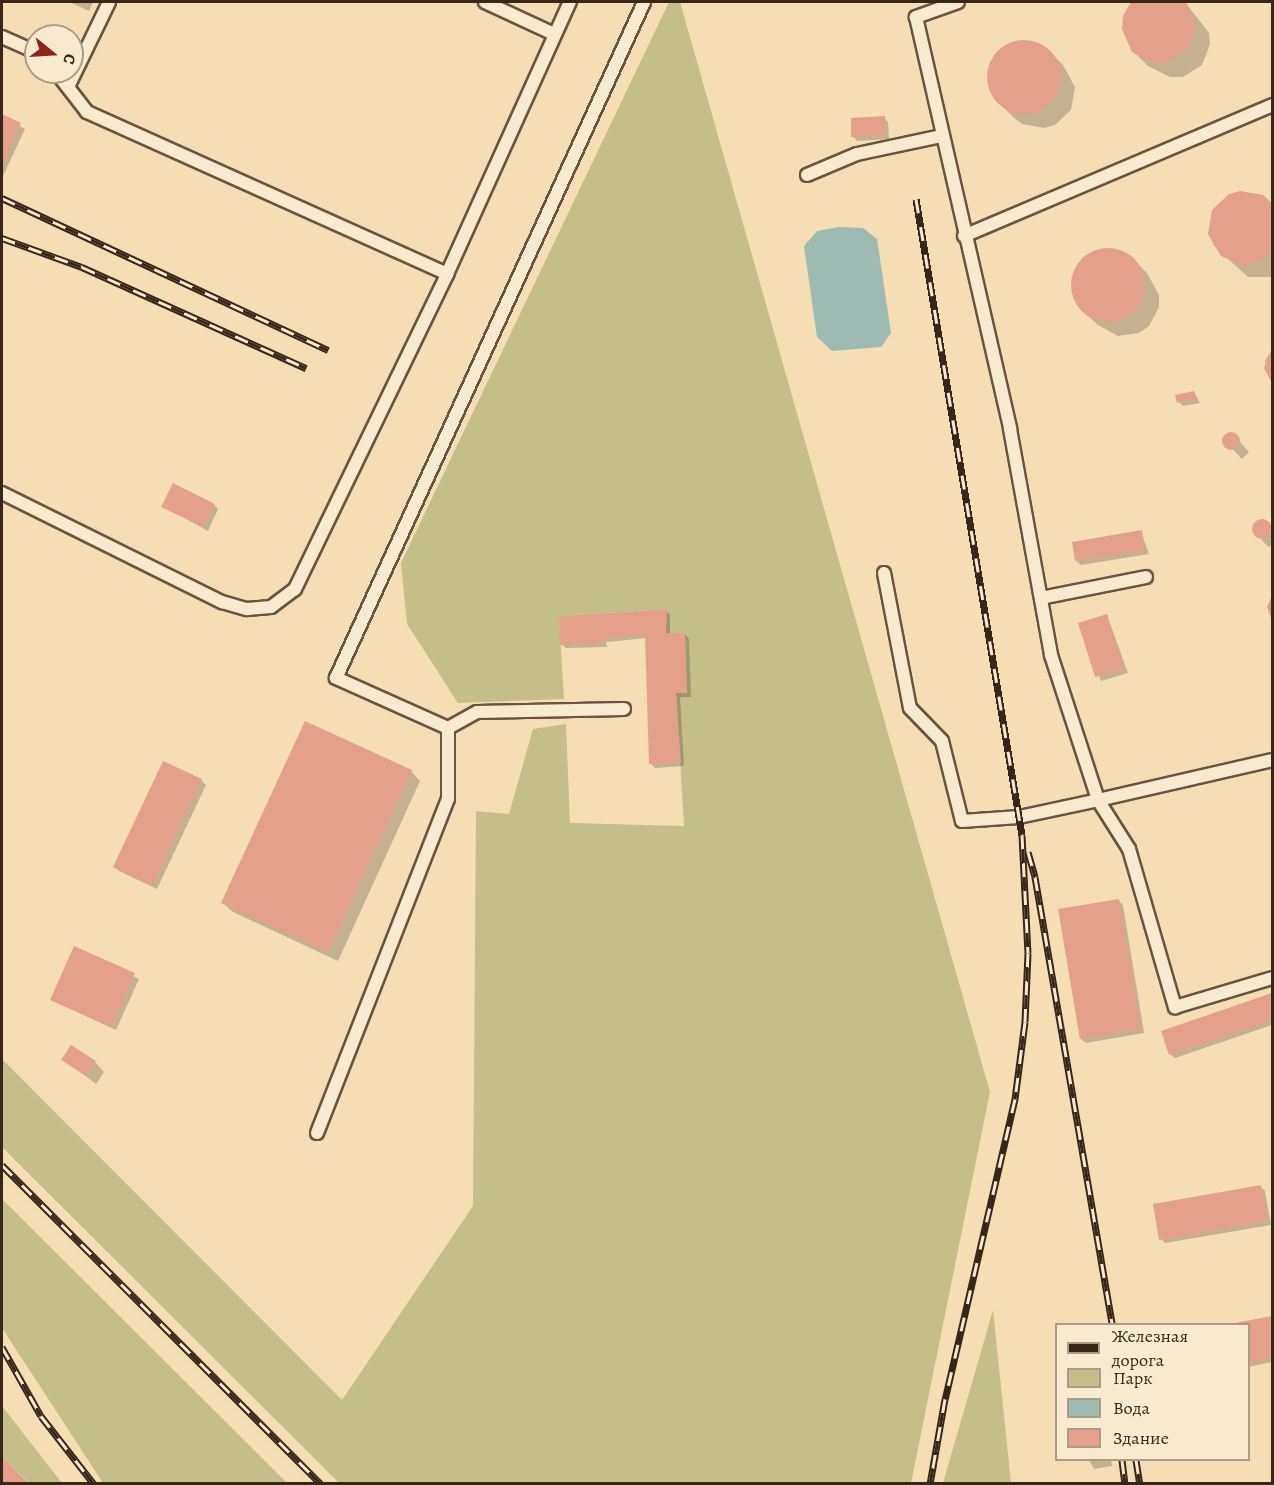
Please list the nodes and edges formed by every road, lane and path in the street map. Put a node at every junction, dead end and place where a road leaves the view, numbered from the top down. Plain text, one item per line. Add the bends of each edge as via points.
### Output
1 (109, 2) edge
2 (485, 2) edge
3 (570, 2) edge
4 (644, 2) edge
5 (958, 2) edge
6 (554, 33) junction
7 (2, 37) edge
8 (24, 47) edge
9 (66, 84) edge
10 (68, 87) junction
11 (1272, 105) edge
12 (942, 136) junction
13 (807, 175) dead end
14 (964, 236) junction
15 (447, 274) junction
16 (2, 493) edge
17 (884, 573) dead end
18 (1146, 577) dead end
19 (1041, 598) junction
20 (624, 709) dead end
21 (448, 728) junction
22 (1272, 760) edge
23 (1098, 800) junction
24 (1272, 978) edge
25 (317, 1132) dead end

1 - 10 lane
2 - 6 lane
3 - 6 lane
4 - 21 lane via 336,678
5 - 12 lane via 916,17
6 - 15 lane
7 - 8 lane
9 - 10 lane
10 - 15 lane via 87,112
11 - 14 lane
12 - 13 lane via 857,154
12 - 14 lane
14 - 19 lane via 1010,429
15 - 16 lane via 295,589 271,607 247,609 222,602
17 - 23 lane via 910,708 942,741 962,820 1019,817
18 - 19 lane
19 - 23 lane via 1051,655
20 - 21 lane via 477,712
21 - 25 lane via 448,799
22 - 23 lane
23 - 24 lane via 1129,849 1175,1007

